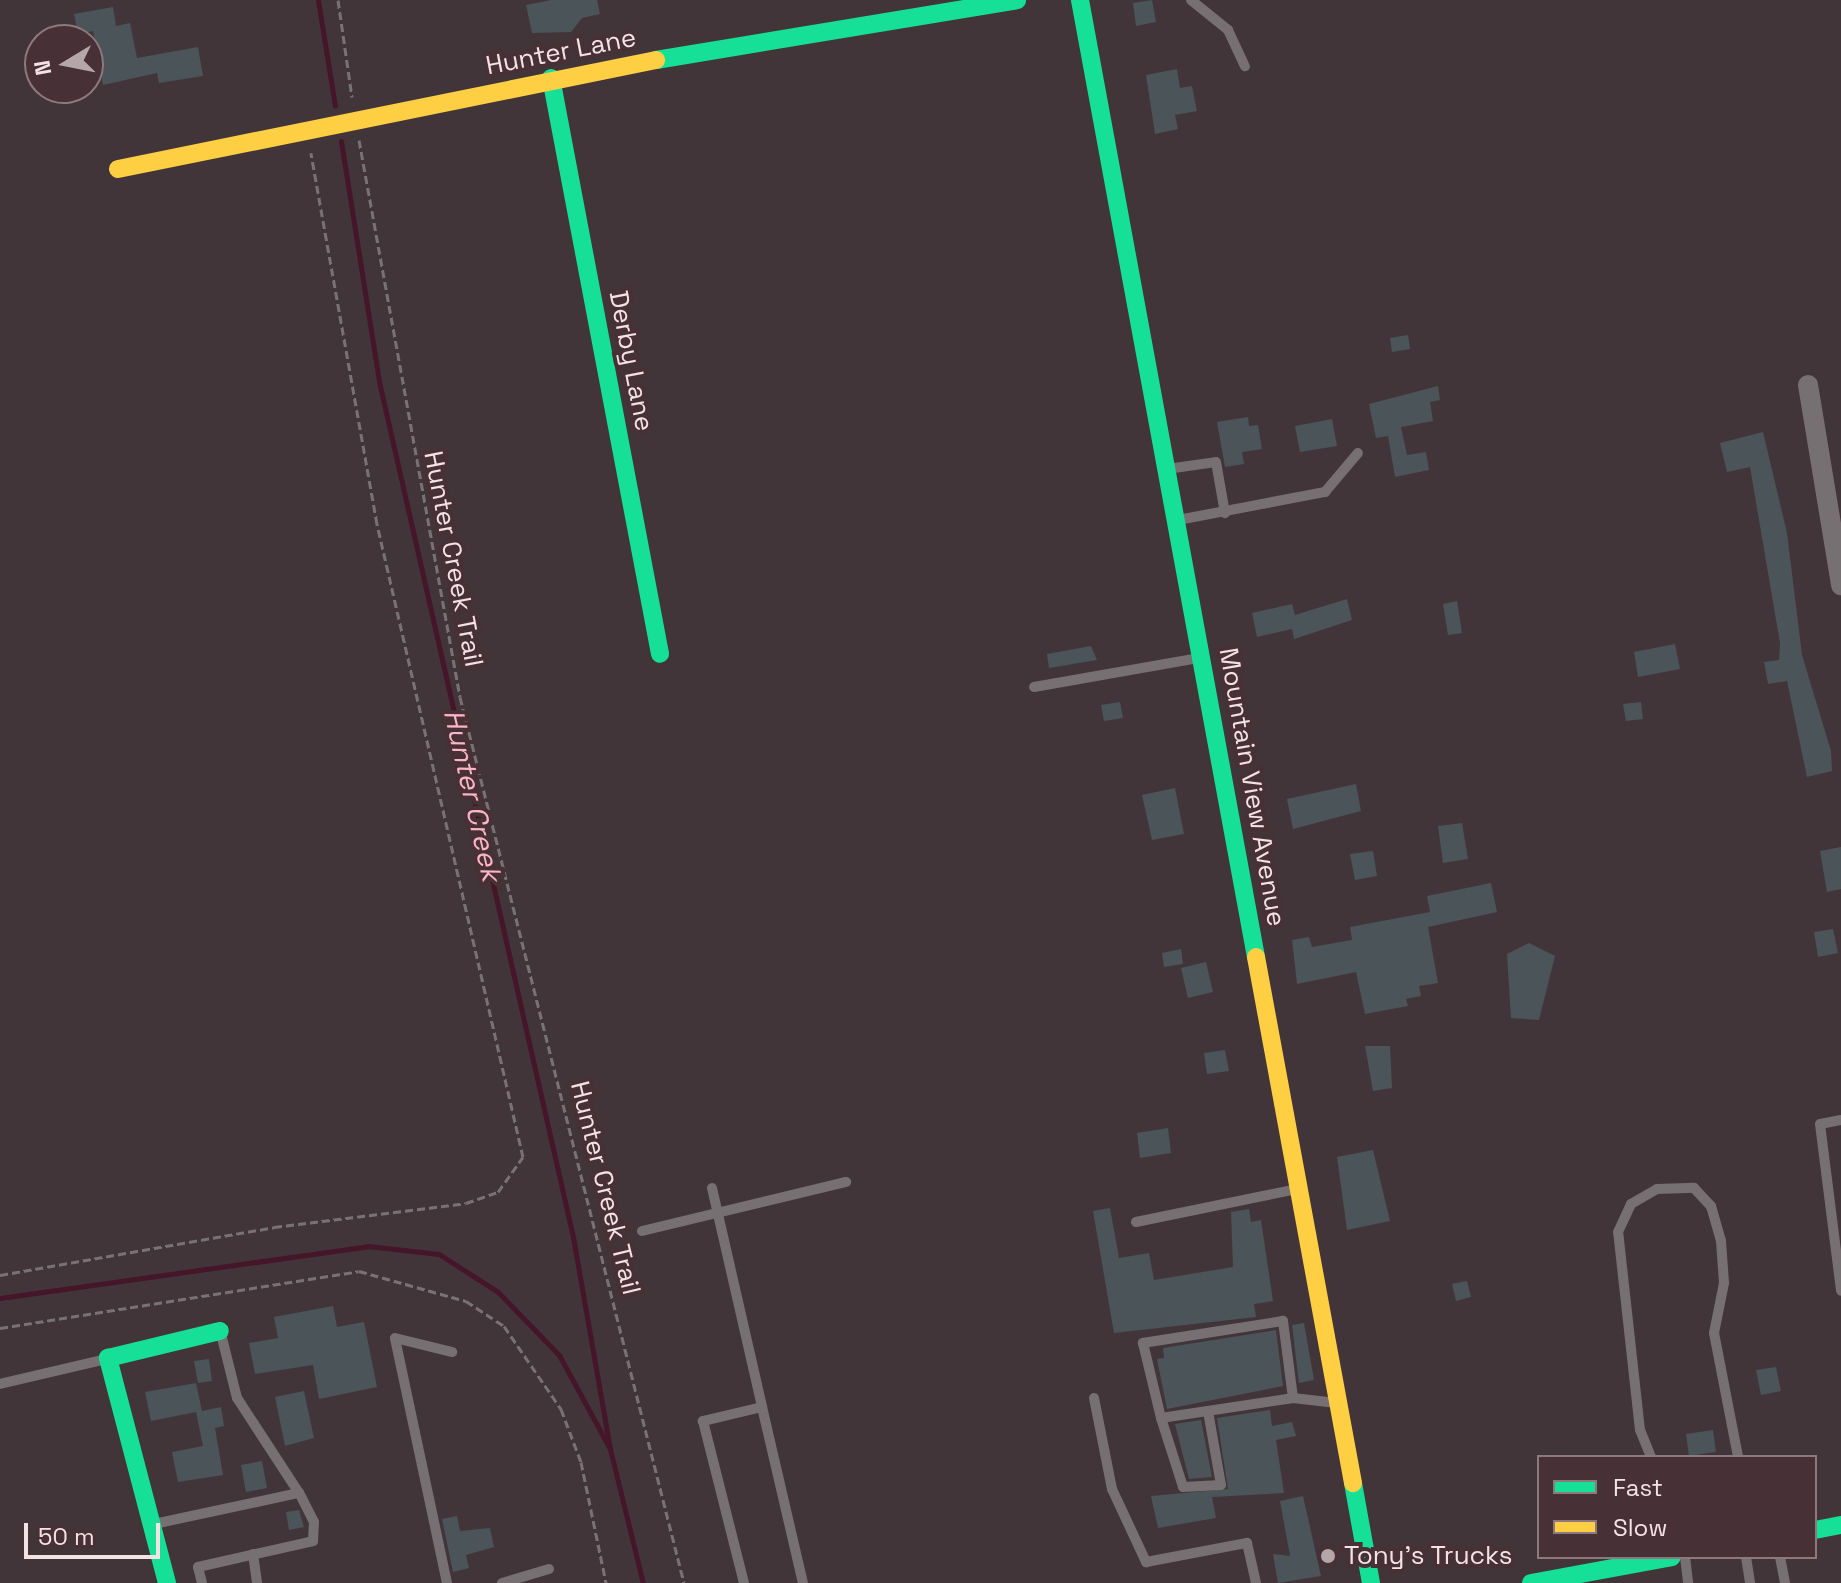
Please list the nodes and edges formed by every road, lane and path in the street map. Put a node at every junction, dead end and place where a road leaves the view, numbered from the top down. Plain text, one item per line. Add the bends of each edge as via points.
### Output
1 (338, 0) edge
2 (1017, 0) edge
3 (1080, 0) edge
4 (1191, 0) edge
5 (1245, 66) dead end
6 (551, 78) junction
7 (356, 123) junction
8 (306, 131) junction
9 (118, 169) dead end
10 (1808, 385) dead end
11 (1358, 453) dead end
12 (1167, 469) junction
13 (1225, 513) junction
14 (1176, 520) junction
15 (1841, 585) edge
16 (660, 654) dead end
17 (1201, 658) junction
18 (1034, 687) dead end
19 (1841, 1120) edge
20 (846, 1182) dead end
21 (712, 1188) dead end
22 (1299, 1189) junction
23 (718, 1214) junction
24 (1136, 1222) dead end
25 (642, 1231) dead end
26 (0, 1275) edge
27 (1841, 1291) edge
28 (0, 1328) edge
29 (220, 1331) joint
30 (452, 1352) dead end
31 (108, 1358) junction
32 (0, 1384) edge
33 (1094, 1398) dead end
34 (1293, 1398) junction
35 (1339, 1403) junction
36 (762, 1407) junction
37 (1208, 1411) junction
38 (1161, 1418) junction
39 (1650, 1455) edge
40 (1738, 1455) edge
41 (299, 1493) junction
42 (152, 1524) junction
43 (1841, 1525) edge
44 (1817, 1530) edge
45 (253, 1554) junction
46 (1661, 1559) edge
47 (1685, 1559) edge
48 (1746, 1559) edge
49 (1780, 1559) edge
50 (549, 1569) dead end
51 (167, 1583) edge
52 (202, 1583) edge
53 (257, 1583) edge
54 (447, 1583) edge
55 (502, 1583) edge
56 (606, 1583) edge
57 (684, 1583) edge
58 (744, 1583) edge
59 (803, 1583) edge
60 (1256, 1583) edge
61 (1371, 1583) edge
62 (1531, 1583) edge
63 (1688, 1583) edge
64 (1750, 1583) edge
65 (1785, 1583) edge

1 - 7 path, Hunter Creek Trail
2 - 6 street, Hunter Lane
3 - 12 street, Mountain View Avenue
4 - 5 lane via 1228,30
6 - 7 street, Hunter Lane
6 - 16 street, Derby Lane
7 - 8 street, Hunter Lane
7 - 57 path, Hunter Creek Trail via 460,697
8 - 9 street, Hunter Lane
8 - 26 path via 377,524 523,1157 498,1192 466,1203 274,1227
10 - 15 street
11 - 13 lane via 1325,492
12 - 13 lane via 1216,462
12 - 14 street, Mountain View Avenue
13 - 14 lane
14 - 17 street, Mountain View Avenue
17 - 18 lane
17 - 22 street, Mountain View Avenue
19 - 27 lane via 1820,1124
20 - 23 lane
21 - 23 lane
22 - 24 lane
22 - 35 street, Mountain View Avenue
23 - 25 lane
23 - 36 lane
28 - 56 path via 359,1271 466,1301 504,1326 561,1409 581,1462
29 - 31 street
29 - 41 lane via 237,1398
30 - 54 lane via 395,1338 405,1413
31 - 32 lane
31 - 42 street
33 - 60 lane via 1112,1489 1146,1562 1247,1543
34 - 35 lane
34 - 37 lane
34 - 38 lane via 1283,1321 1143,1343
35 - 61 street, Mountain View Avenue
36 - 58 lane via 703,1421
36 - 59 lane
37 - 38 lane
37 - 38 lane via 1221,1485 1183,1487
39 - 40 lane via 1640,1430 1618,1232 1631,1204 1657,1189 1694,1188 1711,1206 1721,1241 1724,1283 1714,1333
41 - 42 lane
41 - 45 lane via 314,1522 313,1541
42 - 51 street
43 - 44 street
45 - 52 lane via 198,1567
45 - 53 lane
46 - 62 street
47 - 63 lane
48 - 64 lane
49 - 65 lane
50 - 55 lane

